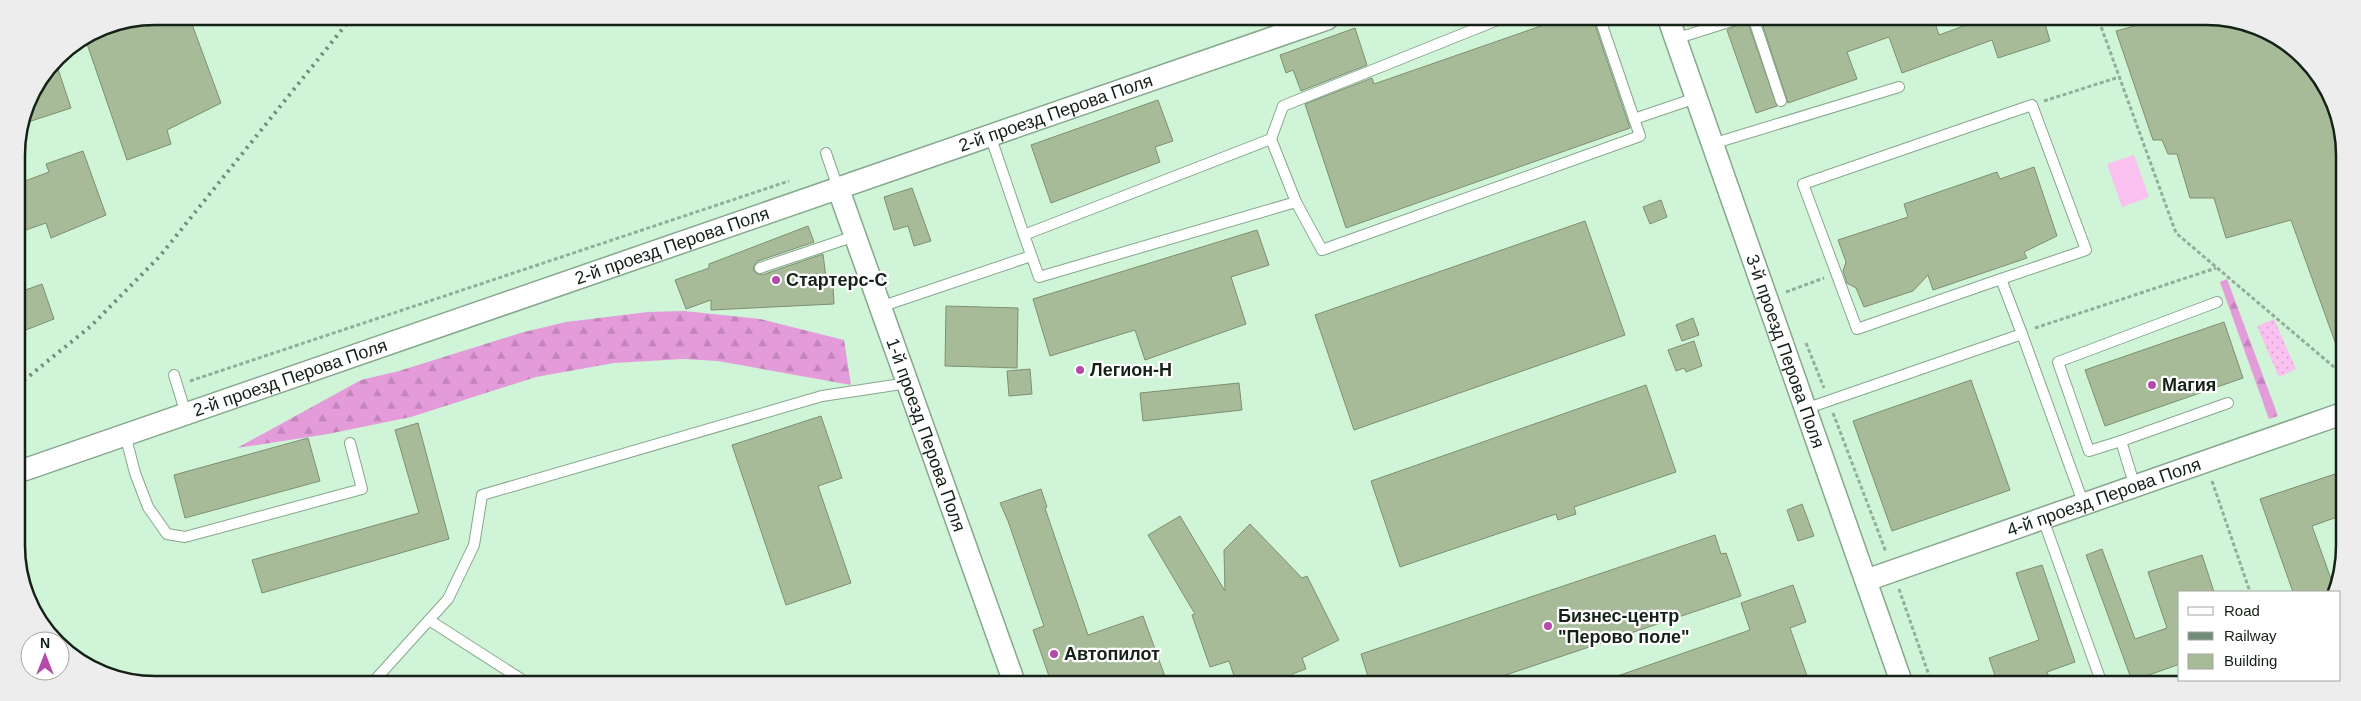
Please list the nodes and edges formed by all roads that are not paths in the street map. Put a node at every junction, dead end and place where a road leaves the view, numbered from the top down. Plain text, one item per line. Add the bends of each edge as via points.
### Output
1 (1309, 25) edge
2 (1485, 25) edge
3 (1602, 25) edge
4 (1700, 25) edge
5 (1756, 25) edge
6 (1672, 29) edge
7 (1899, 87) dead end
8 (1696, 98) junction
9 (1781, 101) dead end
10 (1634, 119) junction
11 (990, 135) junction
12 (1271, 138) junction
13 (1712, 144) junction
14 (826, 153) dead end
15 (838, 188) junction
16 (1296, 202) junction
17 (1024, 235) junction
18 (855, 236) junction
19 (1031, 256) junction
20 (760, 268) dead end
21 (2001, 279) junction
22 (2217, 302) dead end
23 (880, 308) junction
24 (2027, 331) junction
25 (174, 375) dead end
26 (908, 383) junction
27 (2228, 403) dead end
28 (1805, 409) junction
29 (186, 414) junction
30 (2336, 416) edge
31 (125, 434) junction
32 (2121, 441) junction
33 (350, 443) dead end
34 (25, 470) edge
35 (2135, 487) junction
36 (2084, 505) junction
37 (2043, 519) junction
38 (1867, 580) junction
39 (429, 620) junction
40 (379, 676) edge
41 (516, 676) edge
42 (1012, 676) edge
43 (1899, 676) edge
44 (2099, 676) edge

1 - 11 street, 2-й проезд Перова Поля
2 - 12 lane via 1283,106
3 - 10 lane
4 - 6 lane
5 - 9 lane
6 - 8 street, 3-й проезд Перова Поля
7 - 13 lane
8 - 10 lane
8 - 13 street, 3-й проезд Перова Поля
10 - 16 lane via 1640,136 1322,250
11 - 15 street, 2-й проезд Перова Поля
11 - 17 lane
12 - 16 lane
12 - 17 lane
13 - 28 street, 3-й проезд Перова Поля
14 - 15 lane
15 - 18 street, 1-й проезд Перова Поля
15 - 29 street, 2-й проезд Перова Поля
16 - 19 lane via 1039,277
17 - 19 lane
18 - 20 lane
18 - 23 street, 1-й проезд Перова Поля
19 - 23 lane
21 - 21 lane via 2086,250 2032,105 1802,184 1857,329
21 - 24 lane
22 - 32 lane via 2058,362 2089,451
23 - 26 street, 1-й проезд Перова Поля
24 - 28 lane
24 - 36 lane
25 - 29 lane
26 - 39 lane via 822,396 482,495 474,545 448,599
26 - 42 street, 1-й проезд Перова Поля
27 - 32 lane
28 - 38 street, 3-й проезд Перова Поля
29 - 31 street, 2-й проезд Перова Поля
30 - 35 street, 4-й проезд Перова Поля
31 - 33 lane via 148,507 167,534 185,537 362,489
31 - 34 street, 2-й проезд Перова Поля
32 - 35 lane
35 - 36 street, 4-й проезд Перова Поля
36 - 37 street, 4-й проезд Перова Поля
37 - 38 street, 4-й проезд Перова Поля
37 - 44 lane
38 - 43 street, 3-й проезд Перова Поля
39 - 40 lane
39 - 41 lane

